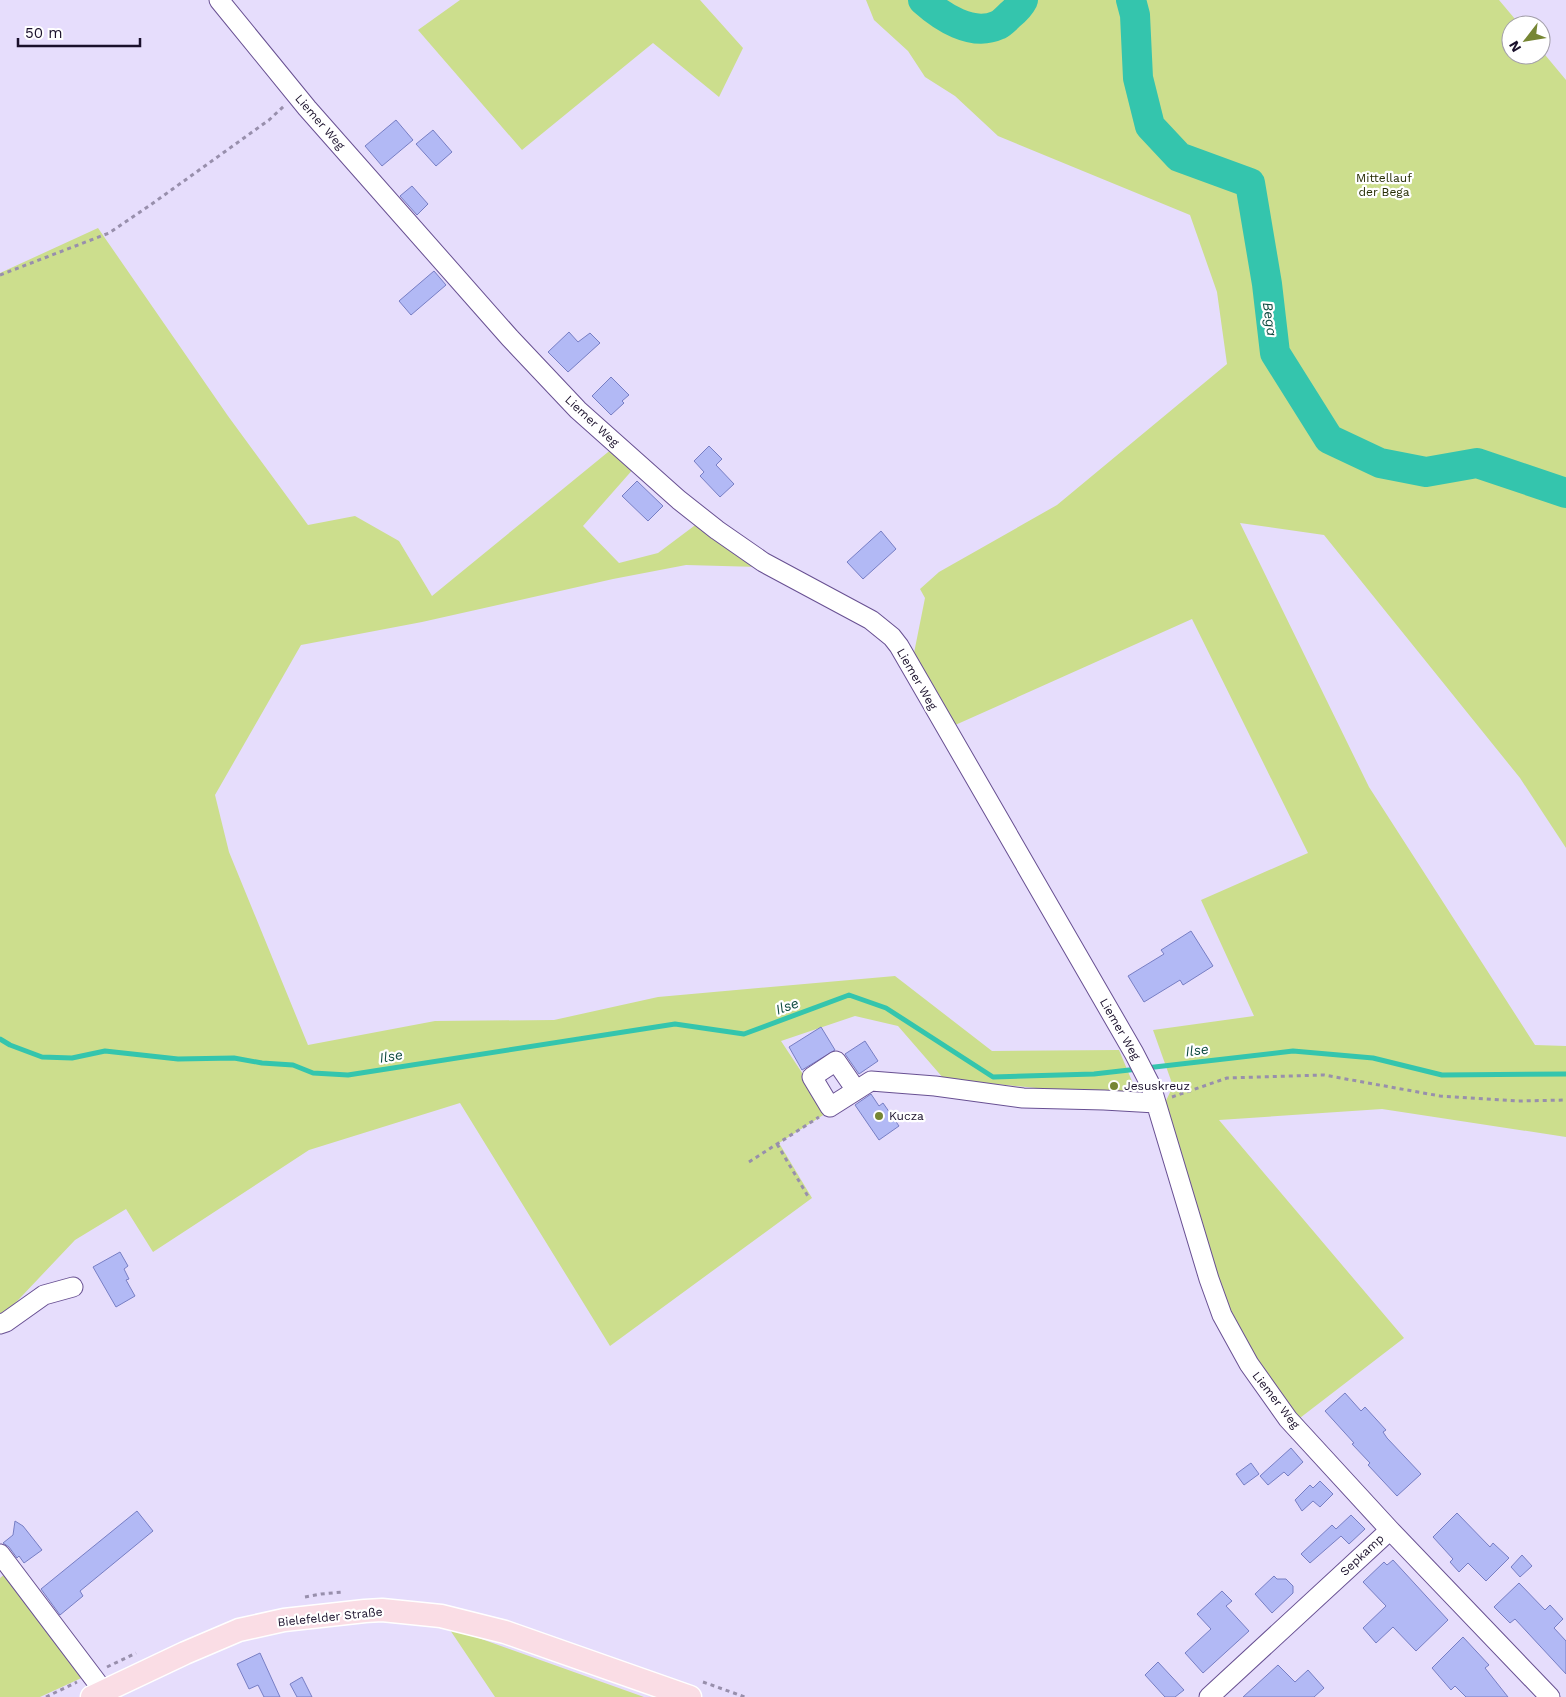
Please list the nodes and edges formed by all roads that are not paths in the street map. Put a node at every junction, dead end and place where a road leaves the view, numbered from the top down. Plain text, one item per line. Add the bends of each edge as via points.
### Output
1 (219, 0) edge
2 (856, 1090) junction
3 (1153, 1094) junction
4 (73, 1287) dead end
5 (0, 1324) edge
6 (1390, 1530) junction
7 (0, 1554) edge
8 (694, 1689) edge
9 (99, 1690) edge
10 (1209, 1697) edge
11 (1550, 1697) edge

1 - 3 street, Liemer Weg via 297,95 510,338 578,410 717,530 763,562 871,620 892,637 1134,1053
2 - 2 street via 830,1107 812,1077 836,1061
2 - 3 street via 871,1081 1023,1098 1104,1100
3 - 6 street, Liemer Weg via 1209,1279 1234,1339 1288,1419
4 - 5 street via 44,1295
6 - 10 street, Sepkamp
6 - 11 street, Sepkamp
7 - 9 street
8 - 9 main road, Bielefelder Straße via 506,1632 441,1616 382,1610 284,1620 238,1630

